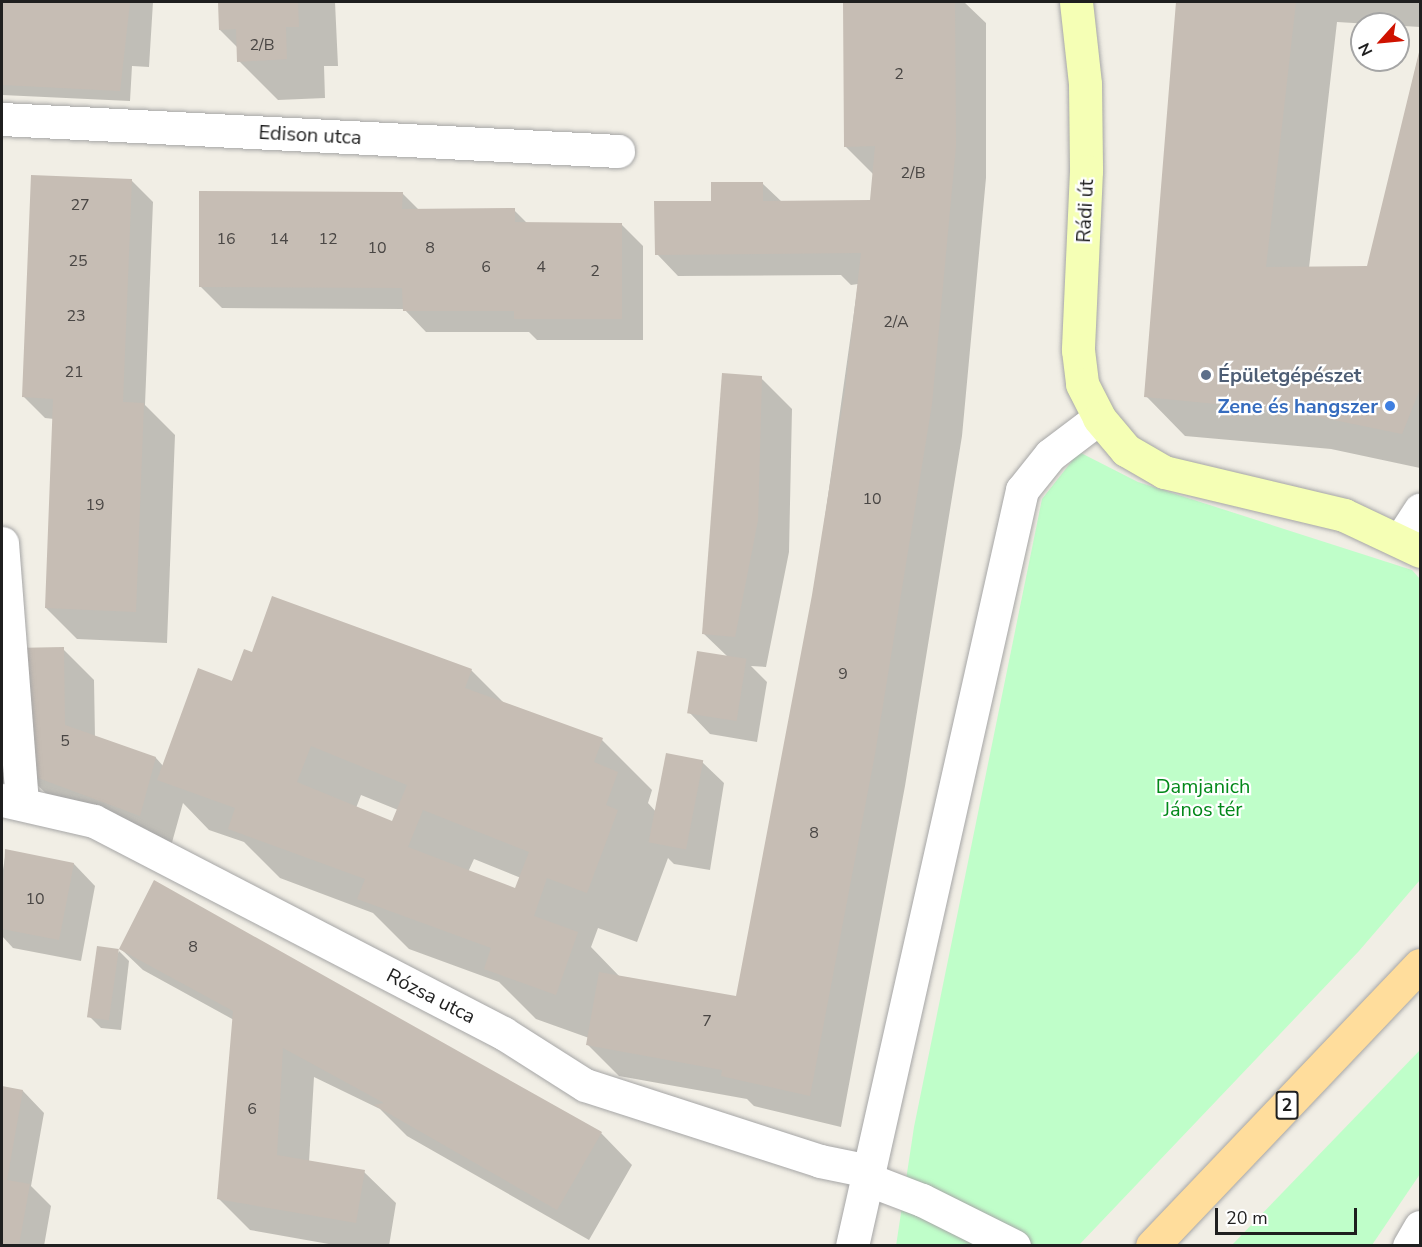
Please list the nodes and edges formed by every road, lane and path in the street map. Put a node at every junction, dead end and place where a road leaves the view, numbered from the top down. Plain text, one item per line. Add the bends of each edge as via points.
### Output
1 (1076, 2) edge
2 (2, 119) edge
3 (618, 151) dead end
4 (1099, 418) junction
5 (1420, 510) edge
6 (2, 543) edge
7 (1411, 545) edge
8 (12, 801) edge
9 (1420, 965) edge
10 (868, 1175) junction
11 (1420, 1227) edge
12 (852, 1245) edge
13 (1014, 1245) edge
14 (1152, 1245) edge
15 (1409, 1245) edge

1 - 4 street, Rádi út via 1085,84 1086,171 1078,350 1082,384
2 - 3 street, Edison utca
4 - 7 street via 1126,450 1164,472 1344,515
4 - 10 street via 1050,455 1022,490
5 - 7 street
6 - 8 street
8 - 10 street, Rózsa utca via 94,821 503,1033 585,1084
9 - 14 main road, 2
10 - 12 street
10 - 13 street
11 - 15 street

